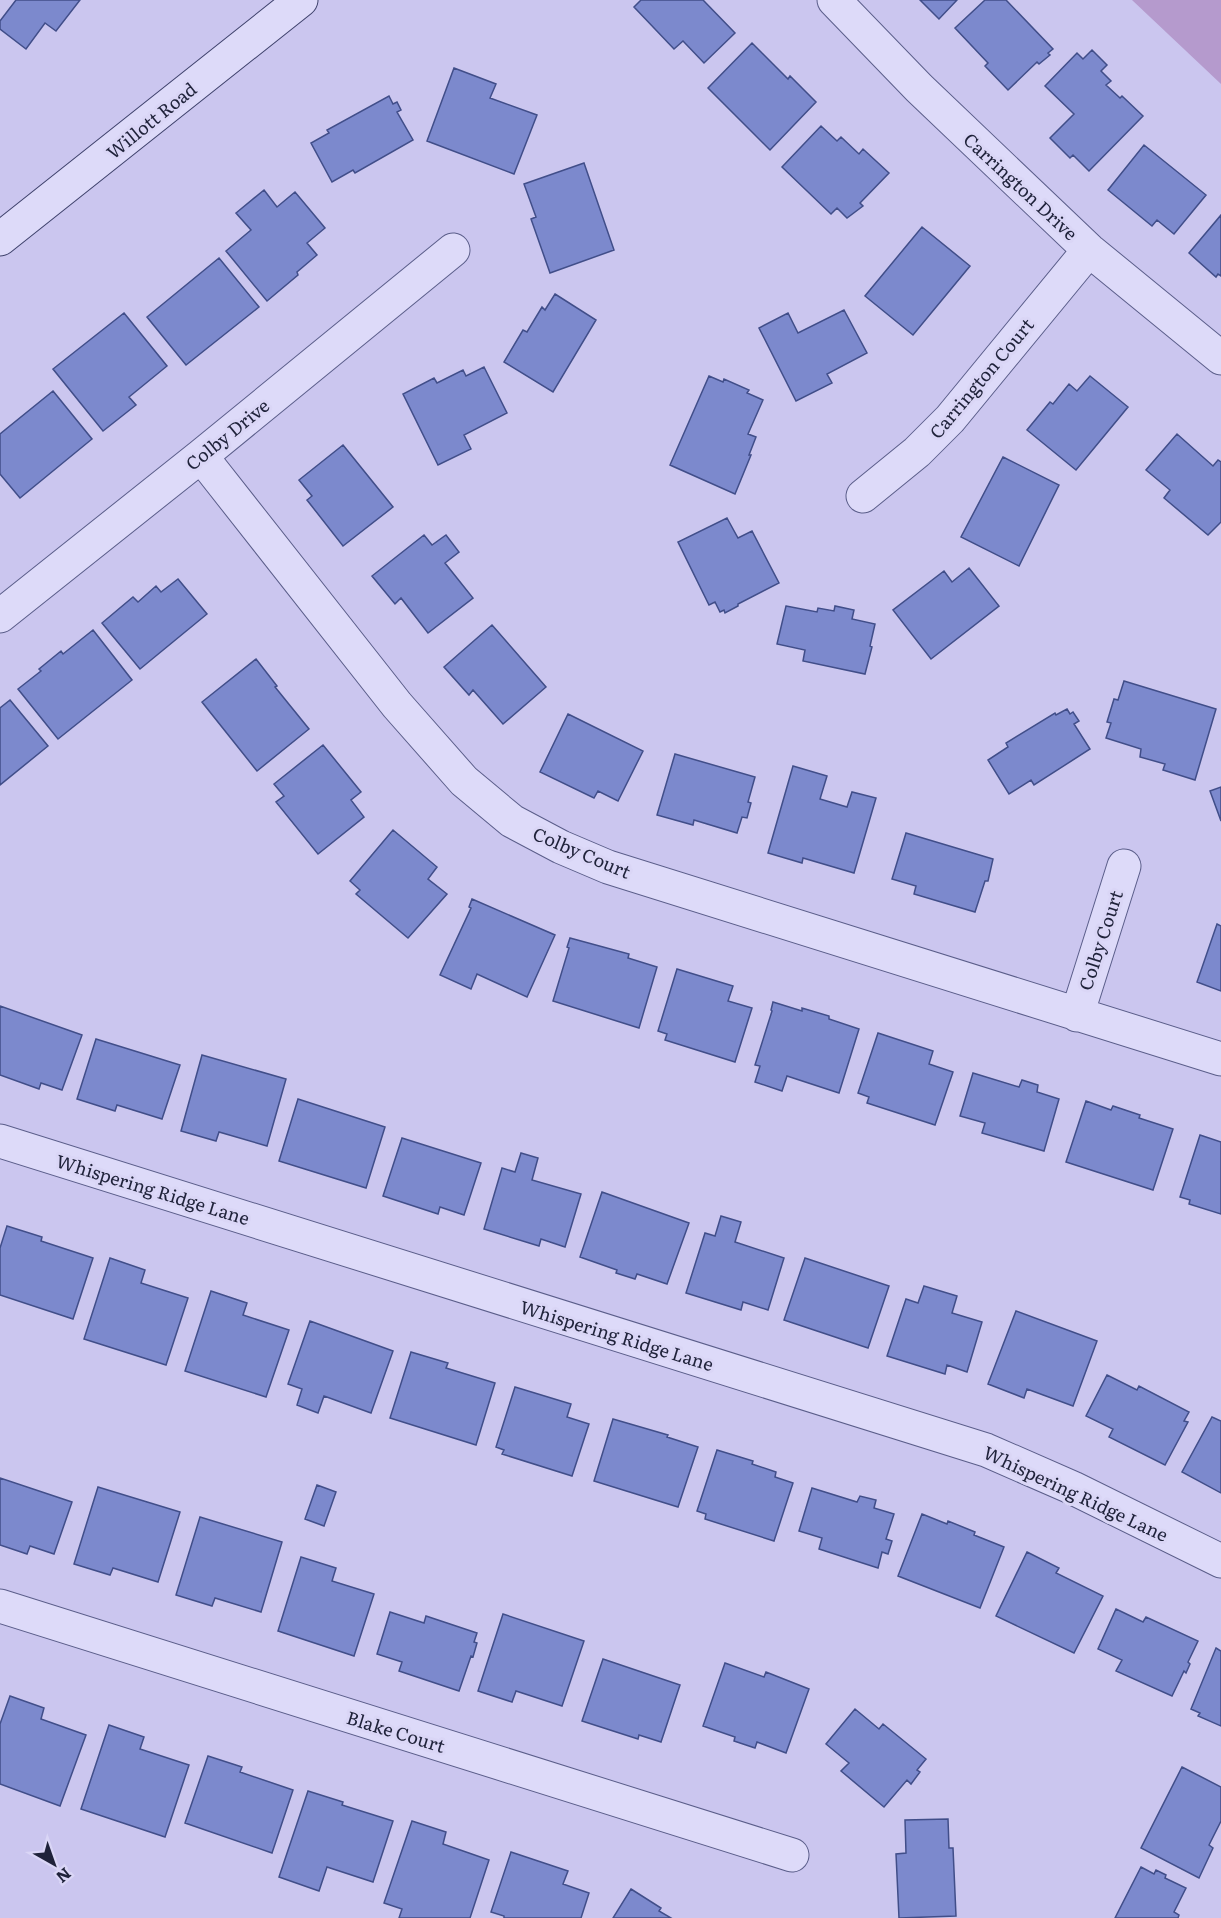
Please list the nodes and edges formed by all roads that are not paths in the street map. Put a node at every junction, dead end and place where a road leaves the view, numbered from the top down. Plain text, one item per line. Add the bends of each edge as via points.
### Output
1 (301, 0) edge
2 (834, 0) edge
3 (0, 239) edge
4 (453, 250) dead end
5 (1089, 250) junction
6 (1221, 358) edge
7 (201, 456) junction
8 (863, 496) dead end
9 (0, 616) edge
10 (1124, 866) dead end
11 (1077, 1015) junction
12 (1221, 1059) edge
13 (0, 1141) edge
14 (1221, 1561) edge
15 (0, 1606) edge
16 (792, 1856) dead end

1 - 3 street, Willott Road
2 - 5 street, Carrington Drive via 919,88
4 - 7 street, Colby Drive
5 - 6 street, Carrington Drive
5 - 8 street, Carrington Court via 950,419 918,452
7 - 9 street, Colby Drive
7 - 11 street, Colby Court via 397,705 464,781 512,821 608,867
10 - 11 street, Colby Court
11 - 12 street, Colby Court
13 - 14 street, Whispering Ridge Lane via 986,1450
15 - 16 street, Blake Court

